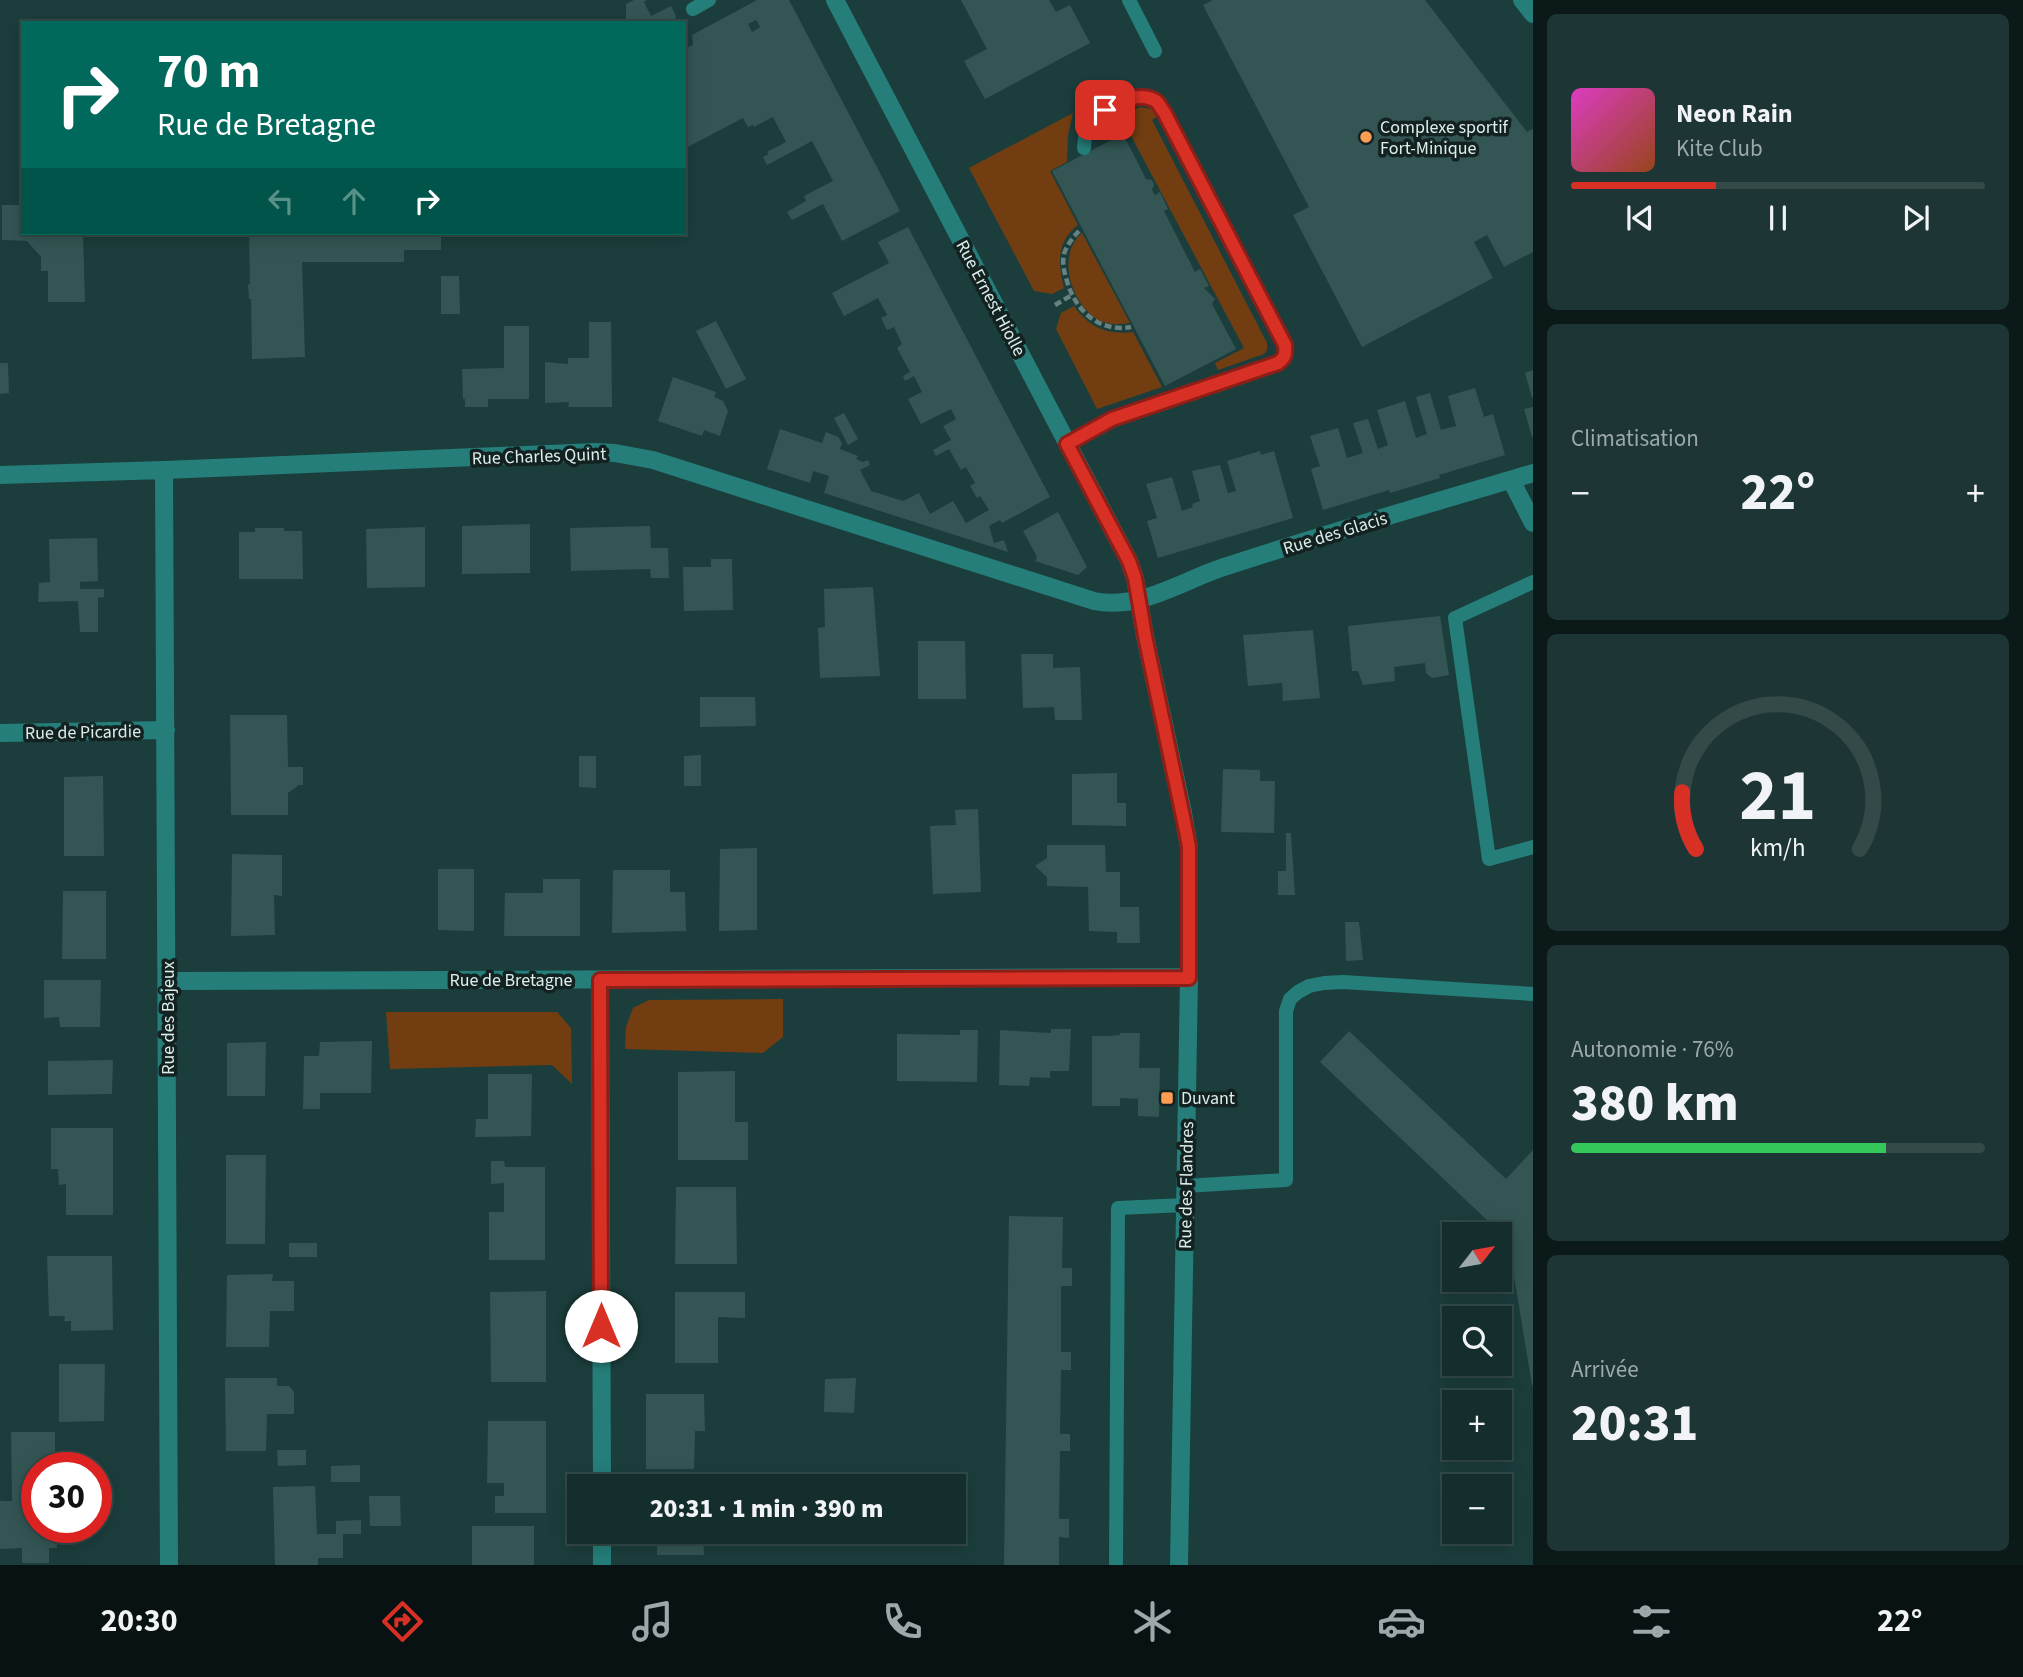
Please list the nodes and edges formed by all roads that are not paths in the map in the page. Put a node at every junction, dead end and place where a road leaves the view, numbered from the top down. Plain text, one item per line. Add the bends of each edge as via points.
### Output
1 (709, 0) edge
2 (835, 0) edge
3 (1129, 0) edge
4 (1522, 0) edge
5 (693, 9) dead end
6 (1533, 14) edge
7 (1155, 51) dead end
8 (1084, 148) dead end
9 (1067, 444) junction
10 (164, 470) junction
11 (1533, 473) edge
12 (0, 475) edge
13 (1511, 480) junction
14 (1533, 523) edge
15 (1533, 582) edge
16 (1138, 600) junction
17 (166, 730) junction
18 (0, 733) edge
19 (1533, 847) edge
20 (1189, 978) junction
21 (600, 980) junction
22 (168, 981) junction
23 (1533, 994) edge
24 (1185, 1186) junction
25 (1185, 1205) junction
26 (601, 1474) edge
27 (602, 1544) edge
28 (169, 1565) edge
29 (602, 1565) edge
30 (1116, 1565) edge
31 (1179, 1565) edge

1 - 5 lane
2 - 9 street, Rue Ernest Hiolle
3 - 7 lane
4 - 6 street
8 - 9 lane via 1085,133 1094,116 1124,100 1146,97 1156,102 1286,352 1278,363 1112,419
9 - 16 street, Rue Ernest Hiolle via 1129,561
10 - 12 street, Rue Charles Quint
10 - 16 street, Rue Charles Quint via 615,453 653,460 1094,601
10 - 17 street, Rue des Bajeux
11 - 13 street, Rue des Glacis
13 - 14 street
13 - 16 street, Rue des Glacis via 1220,569
15 - 19 lane via 1455,618 1489,859
16 - 20 street, Rue des Flandres via 1189,847
17 - 18 street, Rue de Picardie
17 - 22 street, Rue des Bajeux
20 - 21 street, Rue de Bretagne
20 - 24 street, Rue des Flandres
21 - 22 street, Rue de Bretagne
21 - 26 street
22 - 28 street, Rue des Bajeux
23 - 24 lane via 1343,982 1309,986 1290,999 1286,1012 1286,1180
24 - 25 street, Rue des Flandres
25 - 30 lane via 1118,1208
25 - 31 street, Rue des Flandres
27 - 29 street

